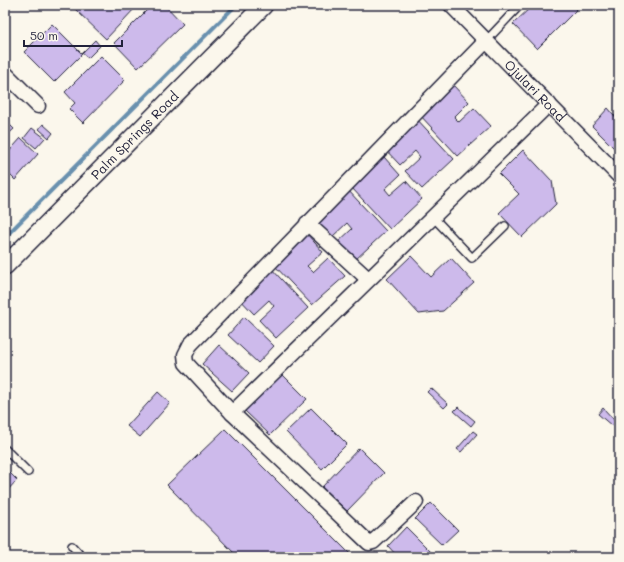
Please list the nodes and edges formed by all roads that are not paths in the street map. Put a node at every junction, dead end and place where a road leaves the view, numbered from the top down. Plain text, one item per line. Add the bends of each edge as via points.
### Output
1 (264, 5) edge
2 (451, 5) edge
3 (520, 5) edge
4 (486, 41) junction
5 (5, 73) edge
6 (548, 104) junction
7 (38, 106) dead end
8 (619, 176) edge
9 (433, 217) junction
10 (307, 222) junction
11 (506, 226) dead end
12 (5, 266) edge
13 (368, 279) junction
14 (232, 413) junction
15 (5, 449) edge
16 (28, 472) dead end
17 (416, 502) dead end
18 (72, 546) dead end
19 (82, 557) edge

1 - 12 street, Palm Springs Road
2 - 4 street, Ojulari Road
3 - 4 lane
4 - 6 street, Ojulari Road
4 - 10 street
5 - 7 street
6 - 8 street, Ojulari Road
6 - 9 street
9 - 11 lane via 472,258
9 - 13 street
10 - 13 street
10 - 14 street via 190,345 185,356 186,363
13 - 14 street
14 - 17 street via 370,543
15 - 16 lane
18 - 19 lane

